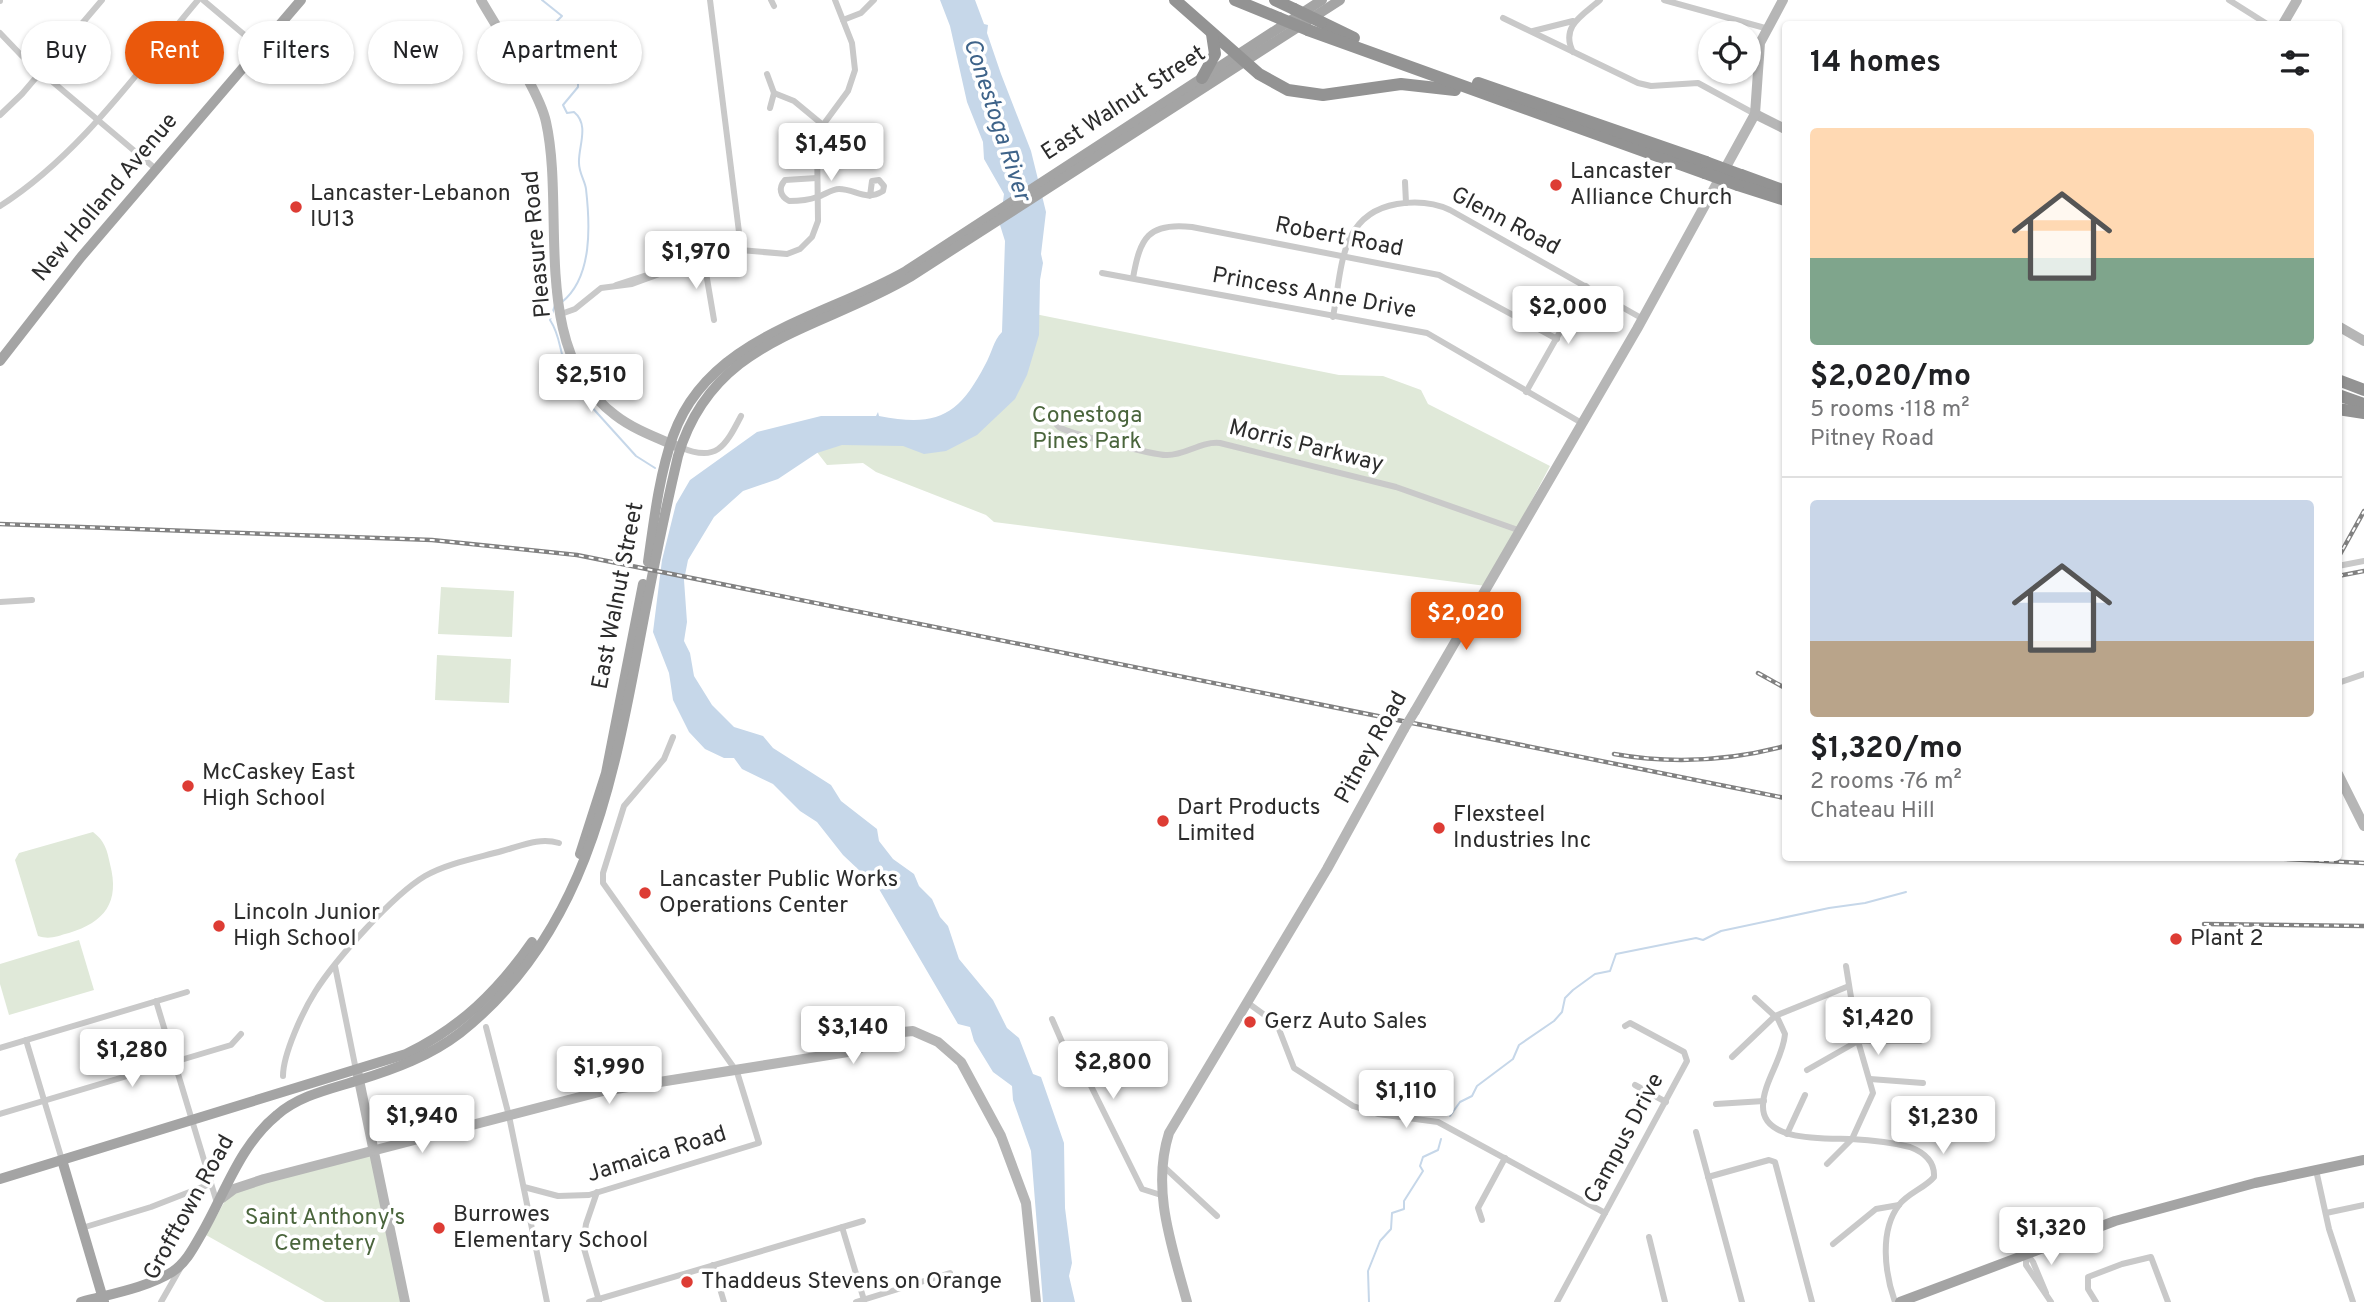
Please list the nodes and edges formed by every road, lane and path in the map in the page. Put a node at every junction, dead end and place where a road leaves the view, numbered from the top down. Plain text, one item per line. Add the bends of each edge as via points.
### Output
1 (102, 0) edge
2 (200, 0) edge
3 (301, 0) edge
4 (481, 0) edge
5 (710, 0) edge
6 (835, 0) edge
7 (874, 0) edge
8 (1175, 0) edge
9 (1235, 0) edge
10 (1256, 0) edge
11 (1275, 0) edge
12 (1322, 0) edge
13 (1340, 0) edge
14 (1600, 0) edge
15 (1664, 0) edge
16 (1783, 0) edge
17 (2229, 0) edge
18 (2297, 0) edge
19 (1287, 14) junction
20 (1503, 18) dead end
21 (843, 20) junction
22 (1575, 20) junction
23 (84, 21) edge
24 (283, 21) edge
25 (2262, 21) edge
26 (2285, 21) edge
27 (1315, 25) junction
28 (1765, 28) junction
29 (238, 30) edge
30 (1210, 30) junction
31 (1530, 32) junction
32 (0, 33) edge
33 (1573, 52) junction
34 (21, 53) edge
35 (1241, 58) junction
36 (238, 74) edge
37 (767, 74) dead end
38 (1202, 78) junction
39 (30, 84) edge
40 (55, 84) edge
41 (774, 93) junction
42 (771, 108) dead end
43 (1755, 114) junction
44 (0, 115) edge
45 (97, 119) junction
46 (1551, 119) junction
47 (823, 125) junction
48 (1782, 128) edge
49 (1116, 139) junction
50 (1705, 168) junction
51 (157, 170) junction
52 (817, 178) junction
53 (1739, 180) junction
54 (1405, 182) dead end
55 (1782, 190) edge
56 (870, 196) dead end
57 (818, 197) junction
58 (1782, 199) edge
59 (1406, 203) junction
60 (0, 206) edge
61 (739, 232) dead end
62 (703, 255) junction
63 (1345, 257) junction
64 (1102, 273) dead end
65 (1133, 278) junction
66 (1586, 286) junction
67 (561, 314) junction
68 (1333, 317) junction
69 (1643, 319) junction
70 (714, 320) dead end
71 (2342, 328) edge
72 (1557, 339) junction
73 (2364, 341) edge
74 (0, 361) edge
75 (2342, 382) edge
76 (2342, 389) edge
77 (2364, 390) edge
78 (1527, 392) junction
79 (2342, 396) edge
80 (2364, 397) edge
81 (2364, 404) edge
82 (2342, 410) edge
83 (1054, 412) dead end
84 (2364, 413) edge
85 (741, 416) dead end
86 (1580, 422) junction
87 (675, 445) junction
88 (1518, 530) junction
89 (2364, 561) edge
90 (2342, 565) edge
91 (32, 600) dead end
92 (0, 602) edge
93 (2364, 674) edge
94 (2342, 682) edge
95 (673, 737) dead end
96 (2342, 782) edge
97 (2364, 826) edge
98 (559, 843) dead end
99 (335, 966) junction
100 (1846, 966) dead end
101 (1849, 986) junction
102 (187, 992) dead end
103 (1755, 998) dead end
104 (156, 1001) junction
105 (1248, 1003) junction
106 (1775, 1016) junction
107 (1052, 1018) dead end
108 (1625, 1026) dead end
109 (486, 1027) dead end
110 (241, 1034) dead end
111 (26, 1040) junction
112 (1858, 1041) junction
113 (1920, 1041) dead end
114 (0, 1048) edge
115 (1732, 1057) dead end
116 (174, 1062) junction
117 (736, 1070) junction
118 (1807, 1070) dead end
119 (283, 1076) dead end
120 (358, 1076) junction
121 (1870, 1079) junction
122 (1923, 1083) dead end
123 (1635, 1085) dead end
124 (1805, 1095) dead end
125 (44, 1101) junction
126 (1666, 1101) junction
127 (1764, 1101) junction
128 (1716, 1104) dead end
129 (287, 1107) joint
130 (0, 1114) edge
131 (509, 1116) junction
132 (192, 1121) junction
133 (1696, 1132) dead end
134 (1787, 1134) junction
135 (1852, 1139) junction
136 (374, 1151) junction
137 (1506, 1158) junction
138 (62, 1160) junction
139 (2364, 1160) edge
140 (1827, 1164) dead end
141 (1161, 1165) junction
142 (2316, 1170) junction
143 (1708, 1177) junction
144 (0, 1179) edge
145 (210, 1184) junction
146 (524, 1186) junction
147 (597, 1192) junction
148 (1161, 1195) junction
149 (219, 1202) junction
150 (1899, 1205) junction
151 (2364, 1205) edge
152 (1605, 1213) junction
153 (2326, 1213) junction
154 (1217, 1216) dead end
155 (1482, 1220) dead end
156 (863, 1221) dead end
157 (842, 1227) junction
158 (82, 1228) junction
159 (1648, 1237) dead end
160 (1833, 1244) dead end
161 (2026, 1253) junction
162 (182, 1264) junction
163 (713, 1265) junction
164 (950, 1273) dead end
165 (104, 1299) edge
166 (598, 1301) edge
167 (864, 1301) edge
168 (81, 1302) edge
169 (161, 1302) edge
170 (405, 1302) edge
171 (547, 1302) edge
172 (589, 1302) edge
173 (724, 1302) edge
174 (856, 1302) edge
175 (1036, 1302) edge
176 (1187, 1302) edge
177 (1556, 1302) edge
178 (1665, 1302) edge
179 (1742, 1302) edge
180 (1812, 1302) edge
181 (1895, 1302) edge
182 (1900, 1302) edge
183 (2051, 1302) edge
184 (2096, 1302) edge
185 (2168, 1302) edge
186 (2353, 1302) edge

1 - 23 street
2 - 29 street
2 - 45 street
3 - 24 main road, New Holland Avenue
4 - 67 street, Pleasure Road via 546,121
5 - 61 street
6 - 21 street
7 - 21 street via 861,13
8 - 30 highway
9 - 19 highway
10 - 19 highway
11 - 19 highway
12 - 35 main road, East Walnut Street
13 - 35 main road, East Walnut Street
14 - 22 street
15 - 28 street
16 - 28 street, Pitney Road
17 - 25 street
18 - 26 street
19 - 27 highway, bridge
20 - 31 street
21 - 47 street via 855,54 854,77
22 - 31 street
22 - 33 street via 1568,33
27 - 46 highway
27 - 50 highway
28 - 43 street, Pitney Road
30 - 35 highway
30 - 38 highway via 1215,54
31 - 33 street
32 - 34 street
33 - 43 street via 1646,85 1701,84
35 - 38 main road, East Walnut Street
35 - 46 highway via 1273,84 1300,93 1323,95 1385,84 1426,85
35 - 49 main road, East Walnut Street
36 - 51 main road, New Holland Avenue
37 - 41 street
38 - 49 main road, East Walnut Street
39 - 44 street
40 - 45 street
41 - 42 street
41 - 47 street via 794,101
43 - 48 street
43 - 69 street, Pitney Road
45 - 51 street
45 - 60 street via 47,172
46 - 50 highway
47 - 52 street via 815,148
49 - 87 main road, East Walnut Street via 870,299 741,360 704,400
50 - 53 highway, bridge
51 - 74 main road, New Holland Avenue
52 - 57 street
52 - 57 street via 788,179 781,190 789,201
53 - 55 highway
53 - 58 highway
54 - 59 street
56 - 57 street via 839,189
57 - 62 street via 816,232 800,249 779,254 738,248
59 - 63 street, Glenn Road via 1378,209 1360,220
59 - 66 street, Glenn Road via 1427,202 1450,210
62 - 67 street via 598,290
62 - 70 street
63 - 65 street, Robert Road via 1169,226 1143,239
63 - 68 street, Glenn Road
63 - 72 street, Robert Road via 1448,278
64 - 65 street, Princess Anne Drive
65 - 68 street, Princess Anne Drive
66 - 69 street, Glenn Road
66 - 72 street
67 - 87 street, Pleasure Road via 576,363 600,402 622,421
68 - 78 street, Princess Anne Drive via 1427,333
69 - 86 street, Pitney Road
71 - 73 street
72 - 78 street
75 - 77 highway
76 - 80 highway
78 - 86 street, Princess Anne Drive
79 - 81 highway
82 - 84 highway
83 - 88 street, Morris Parkway via 1060,428 1091,438 1166,455 1220,443 1396,487
85 - 87 street, Pleasure Road via 715,452 701,455
86 - 88 street, Pitney Road
87 - 120 main road, East Walnut Street via 613,775 600,823 573,887 531,956 473,1022 428,1054
88 - 105 street, Pitney Road, bridge
89 - 90 street
91 - 92 street
93 - 94 street
95 - 117 street via 664,759 624,806 603,883
96 - 97 street
98 - 99 street via 540,841 431,873 404,892
99 - 119 street via 311,999 284,1061
99 - 120 street
100 - 101 street
101 - 106 street
101 - 112 street
102 - 104 street
103 - 106 street
104 - 111 street
104 - 116 street
105 - 137 street via 1277,1024 1294,1068 1353,1106 1438,1122
105 - 141 street, Pitney Road via 1174,1121
106 - 115 street
106 - 127 street via 1784,1028 1784,1040
107 - 148 street via 1142,1189
108 - 126 street, Campus Drive via 1630,1023 1687,1056
109 - 131 street
110 - 116 street via 231,1045
111 - 114 street
111 - 125 street
112 - 113 street
112 - 118 street
112 - 121 street
116 - 125 street
116 - 132 street
117 - 131 street via 603,1091
117 - 147 street, Jamaica Road via 759,1143
117 - 175 street via 854,1051 900,1031 932,1038 968,1072 1016,1172 1027,1212
120 - 129 main road, East Walnut Street
120 - 132 main road, East Walnut Street
120 - 136 street
121 - 122 street
121 - 135 street via 1874,1093
123 - 126 street
124 - 134 street
125 - 130 street
125 - 138 street
126 - 152 street, Campus Drive
127 - 128 street
127 - 134 street via 1769,1123
129 - 149 main road, Grofftown Road via 251,1142
131 - 136 street
131 - 146 street
132 - 138 main road, East Walnut Street
132 - 145 street
133 - 143 street
134 - 135 street
135 - 140 street
135 - 150 street via 1910,1147 1930,1161 1934,1177
136 - 149 street via 259,1179 234,1189
136 - 170 street
137 - 152 street
137 - 155 street via 1478,1208
138 - 144 main road, East Walnut Street
138 - 158 main road
139 - 142 main road
141 - 148 street, Pitney Road
141 - 154 street
142 - 153 street
142 - 161 main road via 2115,1221
143 - 179 street
143 - 180 street via 1773,1161
145 - 149 street
145 - 158 street via 151,1208
146 - 147 street, Jamaica Road via 558,1196
146 - 171 street
147 - 166 street via 583,1245
148 - 176 street, Pitney Road
149 - 162 main road, Grofftown Road
150 - 160 street via 1876,1209
150 - 181 street via 1888,1234 1886,1263
151 - 153 street
152 - 177 street, Campus Drive
153 - 186 street
156 - 157 street
157 - 163 street
157 - 167 street
158 - 165 main road
159 - 178 street
161 - 182 main road
161 - 183 street via 2026,1265
162 - 165 main road via 164,1276
162 - 169 street, Grofftown Road
163 - 166 street
163 - 173 street
164 - 167 street
165 - 168 main road
166 - 172 street
167 - 174 street
184 - 185 street via 2088,1289 2088,1277 2146,1258 2154,1261

